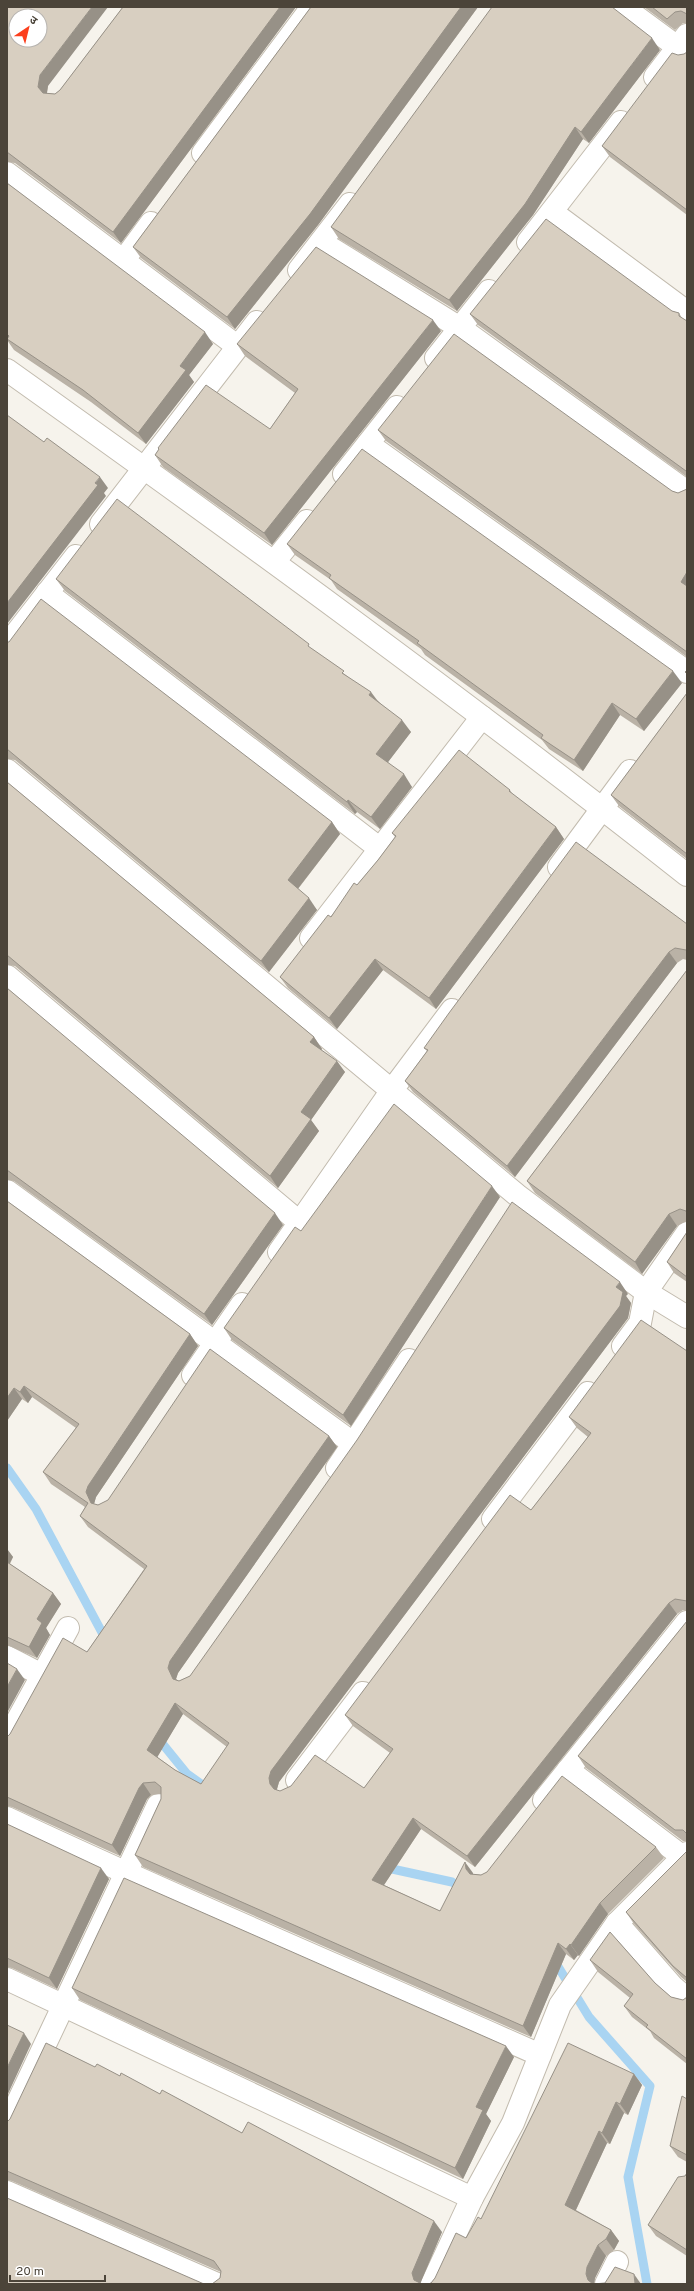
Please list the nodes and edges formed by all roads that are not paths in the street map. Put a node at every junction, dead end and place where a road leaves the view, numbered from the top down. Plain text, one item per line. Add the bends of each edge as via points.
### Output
1 (312, 7) edge
2 (623, 7) edge
3 (684, 46) edge
4 (193, 166) edge
5 (7, 173) edge
6 (361, 188) edge
7 (165, 204) edge
8 (552, 212) junction
9 (321, 242) junction
10 (124, 261) junction
11 (287, 285) edge
12 (272, 304) edge
13 (687, 312) edge
14 (460, 328) junction
15 (237, 346) junction
16 (7, 370) edge
17 (422, 376) edge
18 (408, 394) edge
19 (368, 444) junction
20 (144, 468) junction
21 (334, 488) edge
22 (687, 492) edge
23 (319, 506) edge
24 (274, 562) junction
25 (47, 593) junction
26 (7, 645) edge
27 (687, 672) edge
28 (482, 717) junction
29 (640, 758) edge
30 (7, 770) edge
31 (602, 808) junction
32 (379, 848) junction
33 (687, 875) edge
34 (545, 885) edge
35 (299, 953) edge
36 (285, 972) edge
37 (7, 976) edge
38 (271, 990) junction
39 (464, 994) edge
40 (392, 1090) junction
41 (532, 1176) edge
42 (7, 1191) edge
43 (517, 1195) junction
44 (504, 1214) edge
45 (300, 1222) junction
46 (687, 1233) edge
47 (268, 1267) edge
48 (255, 1286) edge
49 (646, 1292) junction
50 (687, 1317) edge
51 (215, 1343) junction
52 (418, 1346) edge
53 (180, 1394) edge
54 (354, 1444) junction
55 (327, 1482) edge
56 (480, 1538) edge
57 (687, 1622) edge
58 (68, 1628) dead end
59 (7, 1657) edge
60 (42, 1675) junction
61 (376, 1676) edge
62 (7, 1739) edge
63 (568, 1770) junction
64 (289, 1790) edge
65 (158, 1805) edge
66 (534, 1814) edge
67 (7, 1818) edge
68 (685, 1855) edge
69 (124, 1873) junction
70 (617, 1923) junction
71 (7, 1979) edge
72 (687, 1999) edge
73 (64, 2005) junction
74 (540, 2056) junction
75 (7, 2125) edge
76 (7, 2192) edge
77 (472, 2198) junction
78 (617, 2262) dead end
79 (217, 2284) edge
80 (432, 2284) edge
81 (606, 2284) edge

1 - 4 street
2 - 3 street
3 - 8 street via 639,98
5 - 10 street
6 - 9 street
7 - 10 street
8 - 13 street
8 - 14 street
9 - 11 street
9 - 14 street
10 - 15 street
12 - 15 street
14 - 17 street
14 - 22 street
15 - 20 street
16 - 20 street
18 - 19 street
19 - 21 street
19 - 27 street
20 - 24 street
20 - 25 street
23 - 24 street
24 - 28 street
25 - 26 street
25 - 32 street
28 - 31 street
28 - 32 street
29 - 31 street
30 - 38 street
31 - 33 street
31 - 34 street
32 - 35 street
36 - 38 street
37 - 45 street
38 - 40 street
39 - 40 street
40 - 43 street
40 - 45 street
41 - 43 street
42 - 51 street
43 - 44 street
43 - 49 street
45 - 47 street
46 - 49 street
48 - 51 street
49 - 50 street
49 - 56 street via 640,1323
51 - 53 street
51 - 54 street
52 - 54 street
54 - 55 street
57 - 63 street
58 - 60 street
59 - 60 street
60 - 62 street
61 - 64 street
63 - 66 street
63 - 68 street
65 - 69 street
67 - 69 street
68 - 70 street
69 - 73 street
69 - 74 street
70 - 72 street via 672,1986
70 - 74 street via 560,2005
71 - 73 street
73 - 75 street
73 - 77 street
74 - 77 street via 513,2124
76 - 79 street
77 - 80 street
78 - 81 street

